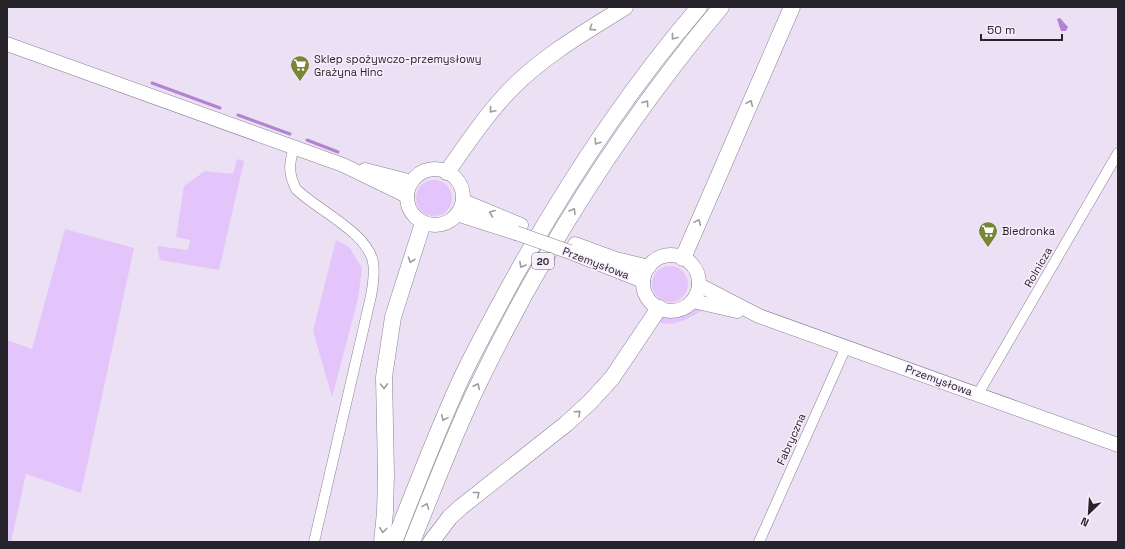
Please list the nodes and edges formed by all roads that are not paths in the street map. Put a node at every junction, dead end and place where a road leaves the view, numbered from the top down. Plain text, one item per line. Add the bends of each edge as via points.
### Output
1 (625, 7) edge
2 (699, 7) edge
3 (721, 7) edge
4 (792, 7) edge
5 (7, 44) edge
6 (294, 147) junction
7 (1118, 153) edge
8 (344, 165) junction
9 (447, 172) junction
10 (412, 182) junction
11 (407, 196) junction
12 (463, 201) junction
13 (457, 214) junction
14 (423, 223) junction
15 (519, 229) junction
16 (573, 248) junction
17 (683, 258) junction
18 (649, 267) junction
19 (643, 281) junction
20 (699, 285) junction
21 (693, 301) junction
22 (659, 308) junction
23 (759, 316) junction
24 (846, 347) junction
25 (978, 394) junction
26 (1118, 445) edge
27 (314, 542) edge
28 (382, 542) edge
29 (394, 542) edge
30 (412, 542) edge
31 (431, 542) edge
32 (759, 542) edge

1 -> 9 main road via 550,55 514,86 478,126
2 -> 29 main road, 20 via 601,136 536,239 460,381
30 -> 3 main road, 20 via 471,401 525,293 615,146
17 -> 4 main road
5 - 6 main road
6 - 8 main road
6 - 27 street via 289,165 290,177 296,189 362,242 373,261 374,275
7 - 25 street, Rolnicza
8 - 10 main road
8 - 11 main road
9 - 10 main road via 424,172
9 - 12 main road via 460,184
10 - 11 main road
11 - 14 main road via 411,212
12 - 13 main road
15 -> 12 main road, Przemysłowa
13 - 14 main road via 445,224
13 - 15 main road, Przemysłowa
14 -> 28 main road via 394,317 384,377 386,474
15 - 16 main road, Przemysłowa
16 - 18 main road, Przemysłowa
16 - 19 main road, Przemysłowa
17 - 18 main road via 668,256 654,261
17 - 20 main road via 693,267
18 - 19 main road
19 - 22 main road via 647,297
20 - 21 main road
20 - 23 main road, Przemysłowa
21 - 22 main road via 688,306 674,311
21 - 23 main road, Przemysłowa
31 -> 22 main road via 461,507 590,402 612,378
23 - 24 main road, Przemysłowa
24 - 25 main road, Przemysłowa
24 - 32 street, Fabryczna
25 - 26 main road, Przemysłowa

